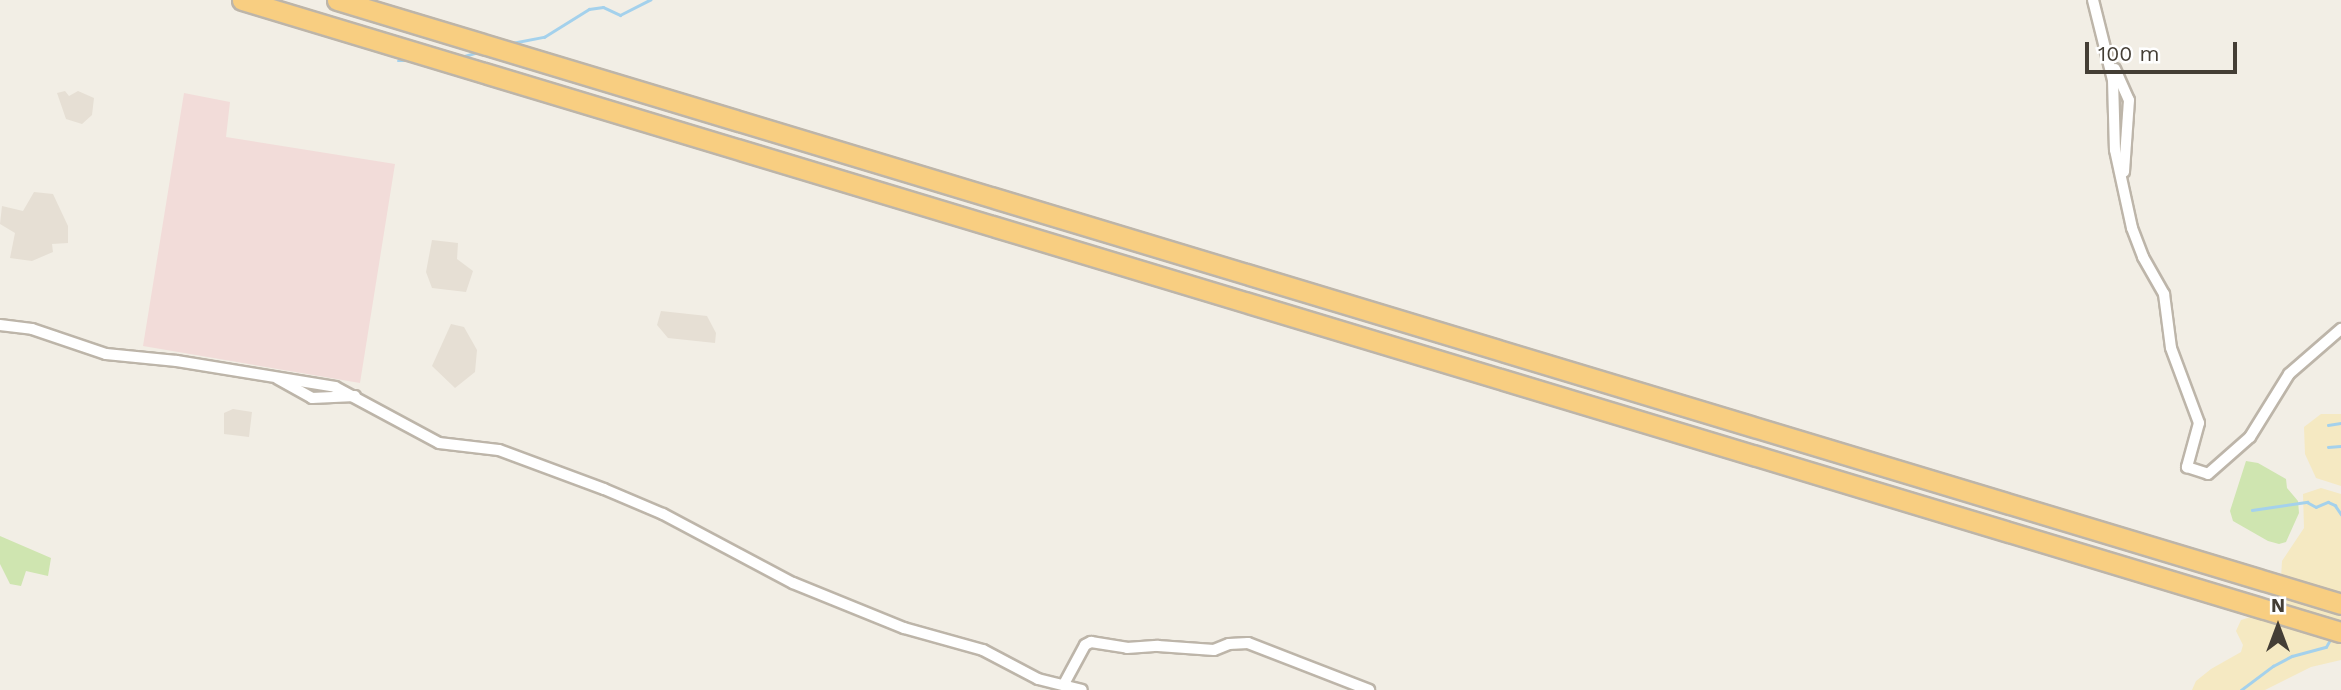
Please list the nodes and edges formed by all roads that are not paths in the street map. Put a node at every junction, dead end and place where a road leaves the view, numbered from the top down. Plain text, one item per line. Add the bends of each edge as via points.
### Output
1 (242, 0) edge
2 (338, 0) edge
3 (2093, 0) edge
4 (0, 325) edge
5 (2341, 329) edge
6 (2337, 603) edge
7 (2341, 632) edge
8 (1063, 684) junction
9 (1082, 690) edge
10 (1369, 690) edge

1 - 7 highway
2 - 6 highway
3 - 5 street via 2109,59 2129,100 2123,181 2132,228 2164,294 2171,348 2199,423 2187,467 2208,474 2240,446 2255,432 2289,374
4 - 8 street via 33,329 106,354 270,374 312,398 355,396 439,443 499,450 604,489 663,514 793,583 904,628 983,650 1038,679
8 - 9 street
8 - 10 street via 1091,642 1127,648 1214,650 1248,643

